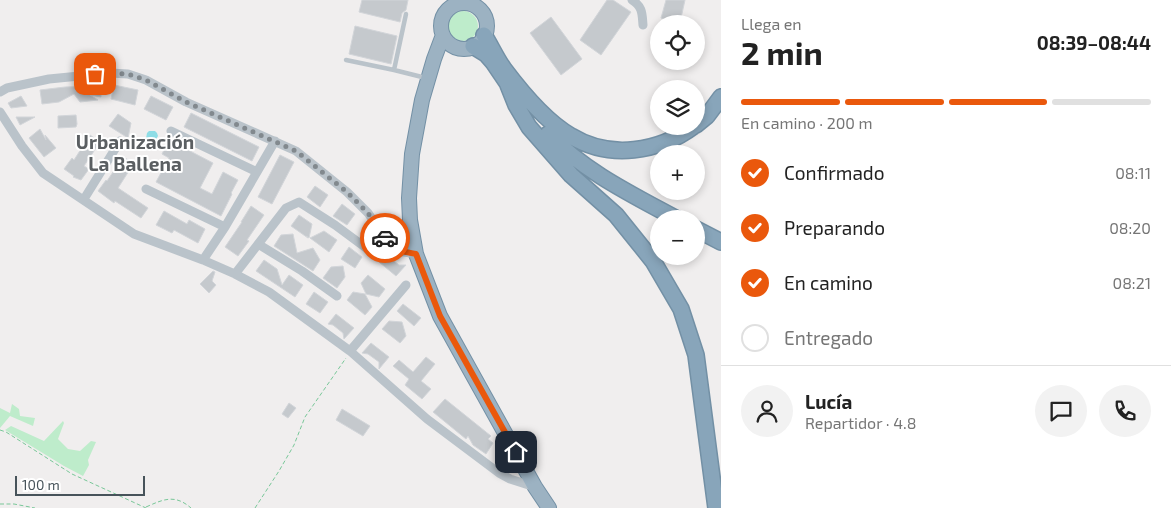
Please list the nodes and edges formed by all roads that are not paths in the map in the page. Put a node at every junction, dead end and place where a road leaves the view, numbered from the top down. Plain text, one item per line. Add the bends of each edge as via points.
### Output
1 (632, 0) edge
2 (473, 2) edge
3 (448, 5) edge
4 (406, 14) dead end
5 (642, 25) dead end
6 (443, 35) junction
7 (484, 35) junction
8 (466, 47) junction
9 (346, 60) dead end
10 (502, 67) junction
11 (394, 70) junction
12 (428, 78) junction
13 (508, 85) junction
14 (0, 92) edge
15 (721, 97) edge
16 (0, 112) edge
17 (532, 115) junction
18 (705, 118) edge
19 (171, 131) dead end
20 (679, 135) edge
21 (120, 141) dead end
22 (275, 141) junction
23 (257, 172) junction
24 (146, 189) dead end
25 (84, 199) junction
26 (661, 210) edge
27 (225, 226) junction
28 (705, 234) edge
29 (721, 242) edge
30 (258, 244) junction
31 (373, 253) dead end
32 (416, 254) junction
33 (203, 260) junction
34 (235, 274) junction
35 (406, 285) dead end
36 (337, 296) dead end
37 (350, 352) junction
38 (535, 487) junction
39 (549, 508) edge
40 (716, 508) edge

1 - 5 street via 642,13
2 - 3 highway
2 - 7 highway via 484,14
3 - 6 highway via 442,22
4 - 11 lane
6 - 8 highway via 452,45
6 - 12 highway
7 - 8 highway via 478,44
7 - 10 highway
8 - 12 highway via 443,56
8 - 13 highway via 486,54
9 - 11 lane
10 - 17 highway
10 - 20 highway via 533,104 559,128 593,146 620,151 642,149 657,146
11 - 12 lane
12 - 32 highway via 417,122 408,198
13 - 17 highway
13 - 40 highway via 529,127 571,175 616,216 652,261 681,309 696,355
14 - 22 street via 49,79 128,74
15 - 18 highway
16 - 25 street via 44,173
17 - 26 highway via 560,147 582,164
19 - 23 street
21 - 25 street
22 - 23 street
22 - 32 street via 296,151 347,192 368,213 390,244 399,251
23 - 27 street
24 - 27 street
25 - 33 street via 134,234
27 - 33 street
28 - 29 highway
30 - 31 street via 286,208 299,202
30 - 34 street
30 - 36 street
32 - 38 highway via 440,316
33 - 34 street
34 - 37 street via 269,292
35 - 37 street
37 - 38 street via 427,419 499,473
38 - 39 highway

